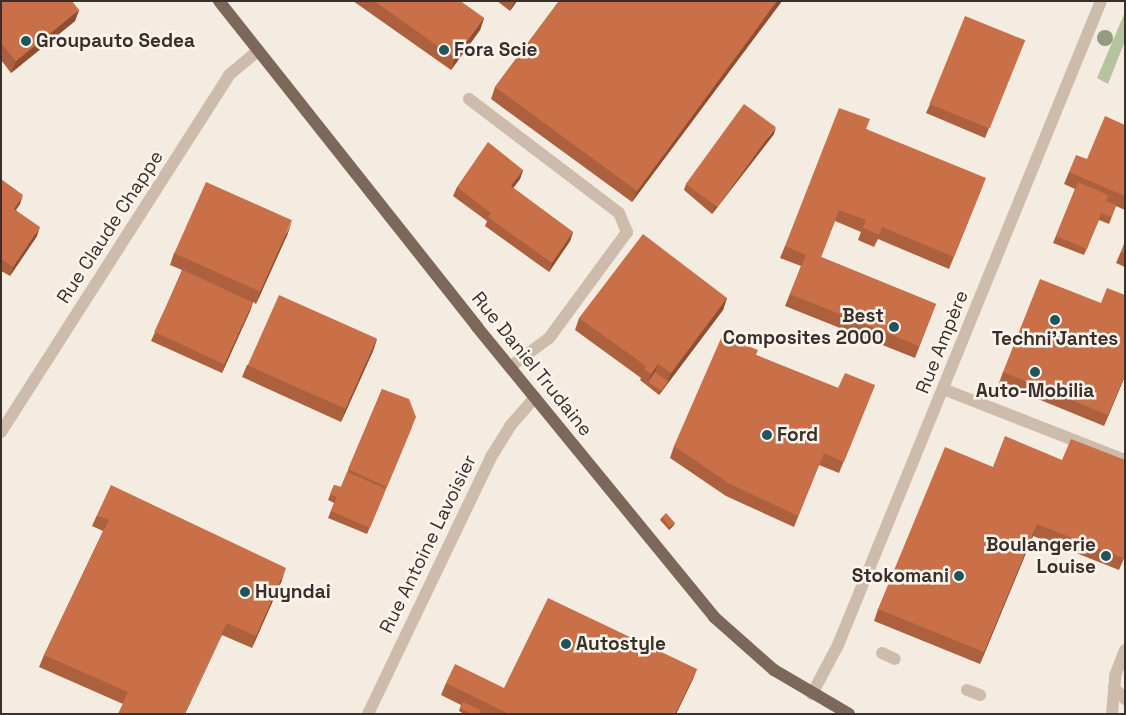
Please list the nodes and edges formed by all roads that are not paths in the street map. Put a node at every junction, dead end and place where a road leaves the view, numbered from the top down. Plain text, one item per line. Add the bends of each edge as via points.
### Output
1 (219, 1) edge
2 (1101, 1) edge
3 (258, 51) junction
4 (469, 99) dead end
5 (510, 367) junction
6 (943, 388) junction
7 (534, 397) junction
8 (1, 432) edge
9 (1125, 460) edge
10 (1125, 650) edge
11 (882, 653) dead end
12 (895, 659) dead end
13 (1114, 688) junction
14 (967, 690) dead end
15 (812, 694) junction
16 (980, 695) dead end
17 (1125, 699) edge
18 (368, 714) edge
19 (849, 714) edge
20 (1112, 714) edge

1 - 3 main road, Rue Daniel Trudaine
2 - 6 street, Rue Ampère
3 - 5 main road, Rue Daniel Trudaine
3 - 8 street, Rue Claude Chappe via 229,75
4 - 5 street via 619,213 627,232 549,338
5 - 7 main road, Rue Daniel Trudaine
6 - 9 street
6 - 15 street, Rue Ampère via 838,644
7 - 15 main road, Rue Daniel Trudaine via 714,617 774,670
7 - 18 street, Rue Antoine Lavoisier via 490,456
10 - 13 street
11 - 12 street
13 - 17 street
13 - 20 street
14 - 16 street
15 - 19 main road, Rue Daniel Trudaine

